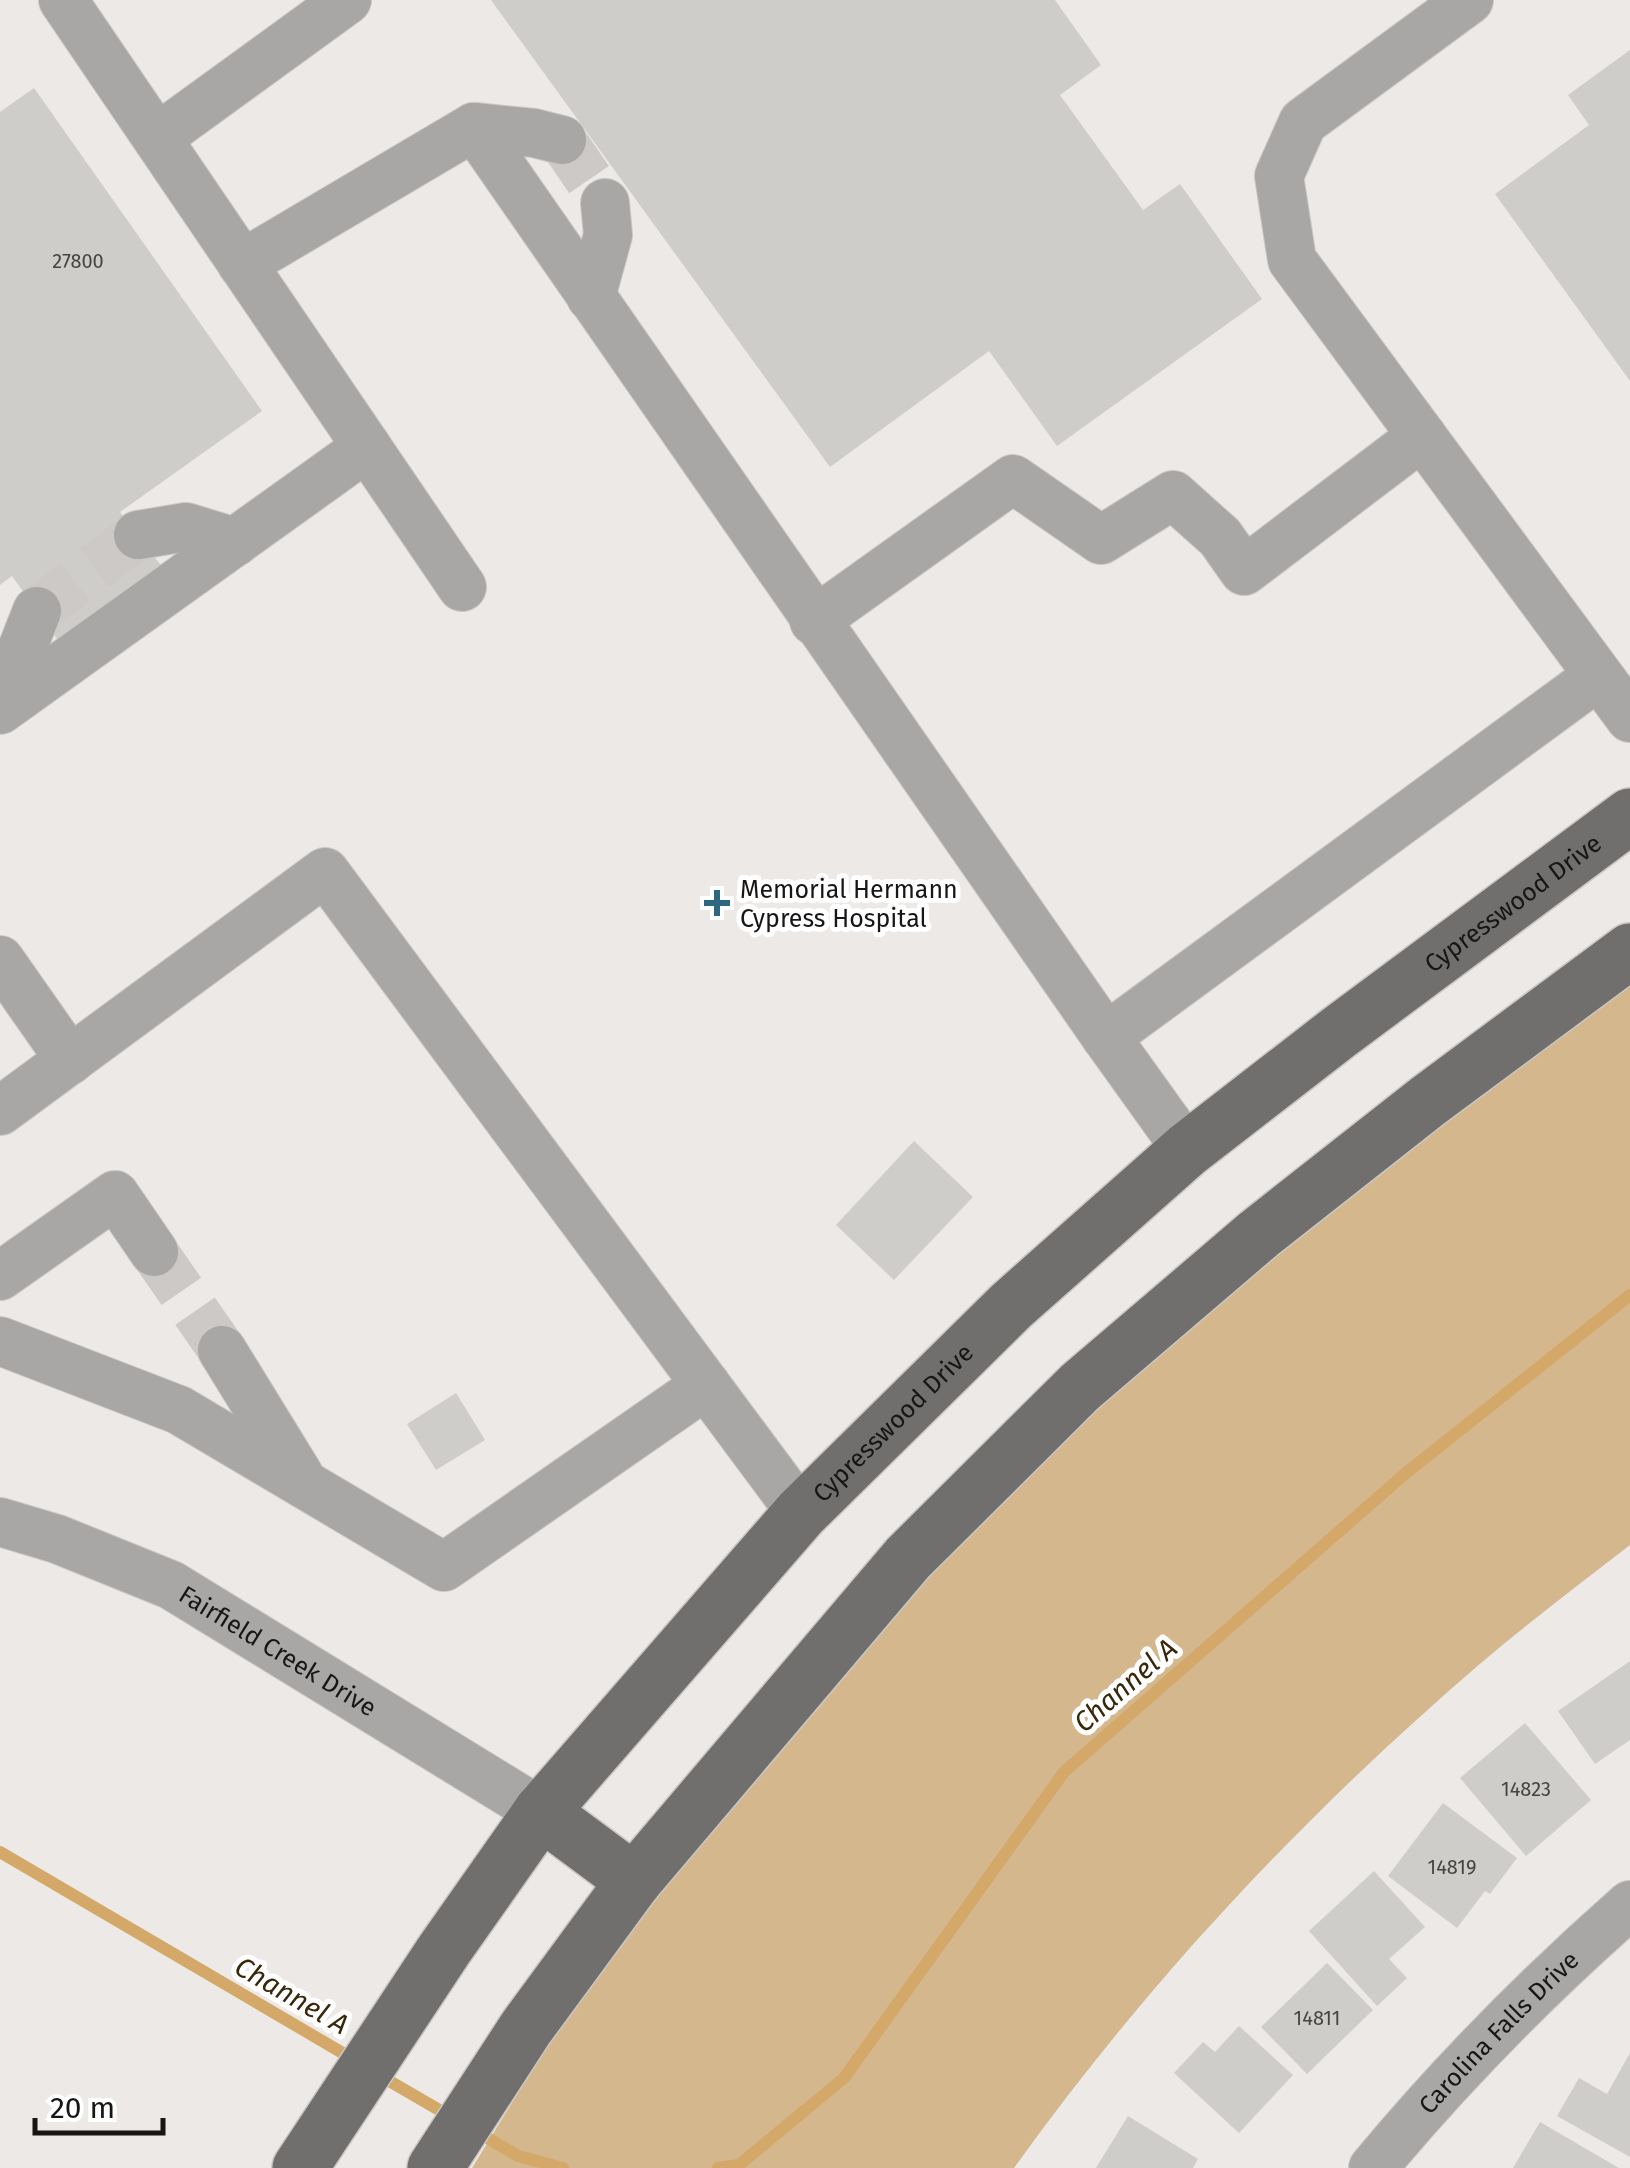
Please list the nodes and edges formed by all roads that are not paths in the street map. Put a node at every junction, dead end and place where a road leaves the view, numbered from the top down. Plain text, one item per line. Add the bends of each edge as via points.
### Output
1 (63, 0) edge
2 (347, 0) edge
3 (1469, 0) edge
4 (474, 127) junction
5 (158, 138) junction
6 (562, 140) dead end
7 (605, 203) tunnel mouth
8 (242, 264) junction
9 (591, 297) junction
10 (1422, 436) junction
11 (367, 447) junction
12 (138, 535) tunnel mouth
13 (235, 542) junction
14 (462, 587) dead end
15 (36, 611) tunnel mouth
16 (814, 621) junction
17 (1598, 676) junction
18 (9, 703) edge
19 (1630, 718) edge
20 (1630, 816) edge
21 (1630, 951) edge
22 (0, 960) edge
23 (1106, 1036) junction
24 (70, 1060) junction
25 (0, 1110) edge
26 (1187, 1150) junction
27 (154, 1252) tunnel mouth
28 (0, 1276) edge
29 (0, 1341) edge
30 (222, 1350) tunnel mouth
31 (706, 1385) junction
32 (304, 1482) junction
33 (801, 1514) junction
34 (0, 1522) edge
35 (542, 1812) junction
36 (634, 1881) junction
37 (1630, 1906) edge
38 (300, 2168) edge
39 (436, 2168) edge
40 (1373, 2168) edge

1 - 5 street
2 - 5 street
3 - 10 street via 1303,122 1279,176 1292,260
4 - 6 street
4 - 8 street
4 - 9 street
5 - 8 street
7 - 9 street via 608,234
8 - 11 street
9 - 16 street
10 - 16 street via 1244,571 1220,536 1173,495 1101,540 1013,479
10 - 17 street
11 - 13 street
11 - 14 street
12 - 13 street via 186,527
13 - 18 street
15 - 18 street
16 - 23 street
17 - 19 street
17 - 23 street
20 - 26 main road, Cypresswood Drive
21 - 36 main road via 1259,1234 1080,1387 908,1558
22 - 24 street
23 - 26 street
24 - 25 street
24 - 31 street via 325,872
26 - 33 main road, Cypresswood Drive via 1011,1306
27 - 28 street via 114,1195
29 - 32 street via 179,1410
30 - 32 street
31 - 32 street via 444,1567
31 - 33 street
33 - 35 main road, Cypresswood Drive
34 - 35 street, Fairfield Creek Drive via 171,1585
35 - 36 main road
35 - 38 main road, Cypresswood Drive
36 - 39 main road via 526,2028
37 - 40 street, Carolina Falls Drive via 1479,2050

